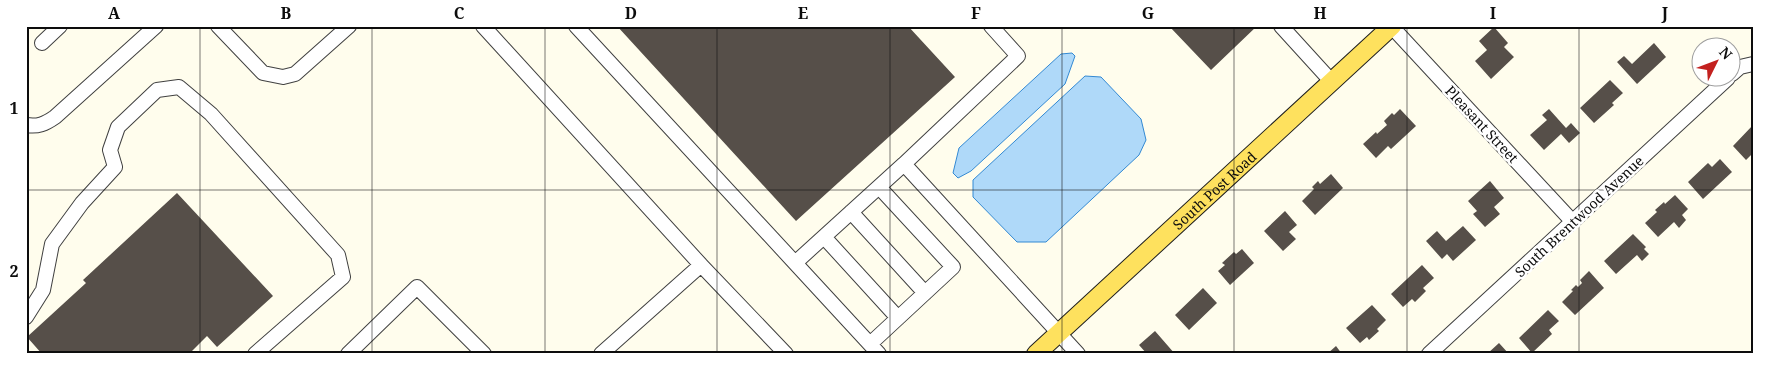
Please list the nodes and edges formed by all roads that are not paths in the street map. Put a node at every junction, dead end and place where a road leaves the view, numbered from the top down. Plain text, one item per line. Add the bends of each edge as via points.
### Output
1 (60, 26) edge
2 (156, 26) edge
3 (218, 26) edge
4 (349, 26) edge
5 (483, 26) edge
6 (576, 26) edge
7 (991, 26) edge
8 (1281, 26) edge
9 (1392, 26) edge
10 (42, 42) dead end
11 (1332, 82) junction
12 (1717, 88) edge
13 (26, 125) edge
14 (904, 164) junction
15 (879, 187) junction
16 (851, 212) junction
17 (1572, 221) junction
18 (824, 237) junction
19 (795, 264) junction
20 (701, 265) junction
21 (925, 292) junction
22 (26, 317) edge
23 (898, 318) junction
24 (1058, 333) junction
25 (874, 349) edge
26 (256, 354) edge
27 (348, 354) edge
28 (484, 354) edge
29 (601, 354) edge
30 (786, 354) edge
31 (1036, 354) edge
32 (1078, 354) edge
33 (1429, 354) edge

1 - 10 street
2 - 13 street via 55,117 41,125
3 - 4 street via 263,73 283,77 306,66
5 - 20 street
6 - 19 street
7 - 14 street via 1018,56
8 - 11 street
9 - 11 main road, South Post Road
9 - 17 street, Pleasant Street
11 - 24 main road, South Post Road
12 - 17 street, South Brentwood Avenue
14 - 15 street
14 - 24 street
15 - 16 street
15 - 21 street via 953,267
16 - 18 street
16 - 21 street
17 - 33 street, South Brentwood Avenue
18 - 19 street
18 - 23 street
19 - 25 street
20 - 29 street
20 - 30 street
21 - 23 street
22 - 26 street via 44,290 52,244 82,203 115,167 110,150 118,127 157,90 179,86 211,114 338,255 343,277
23 - 25 street
24 - 31 main road, South Post Road
24 - 32 street
27 - 28 street via 417,287

